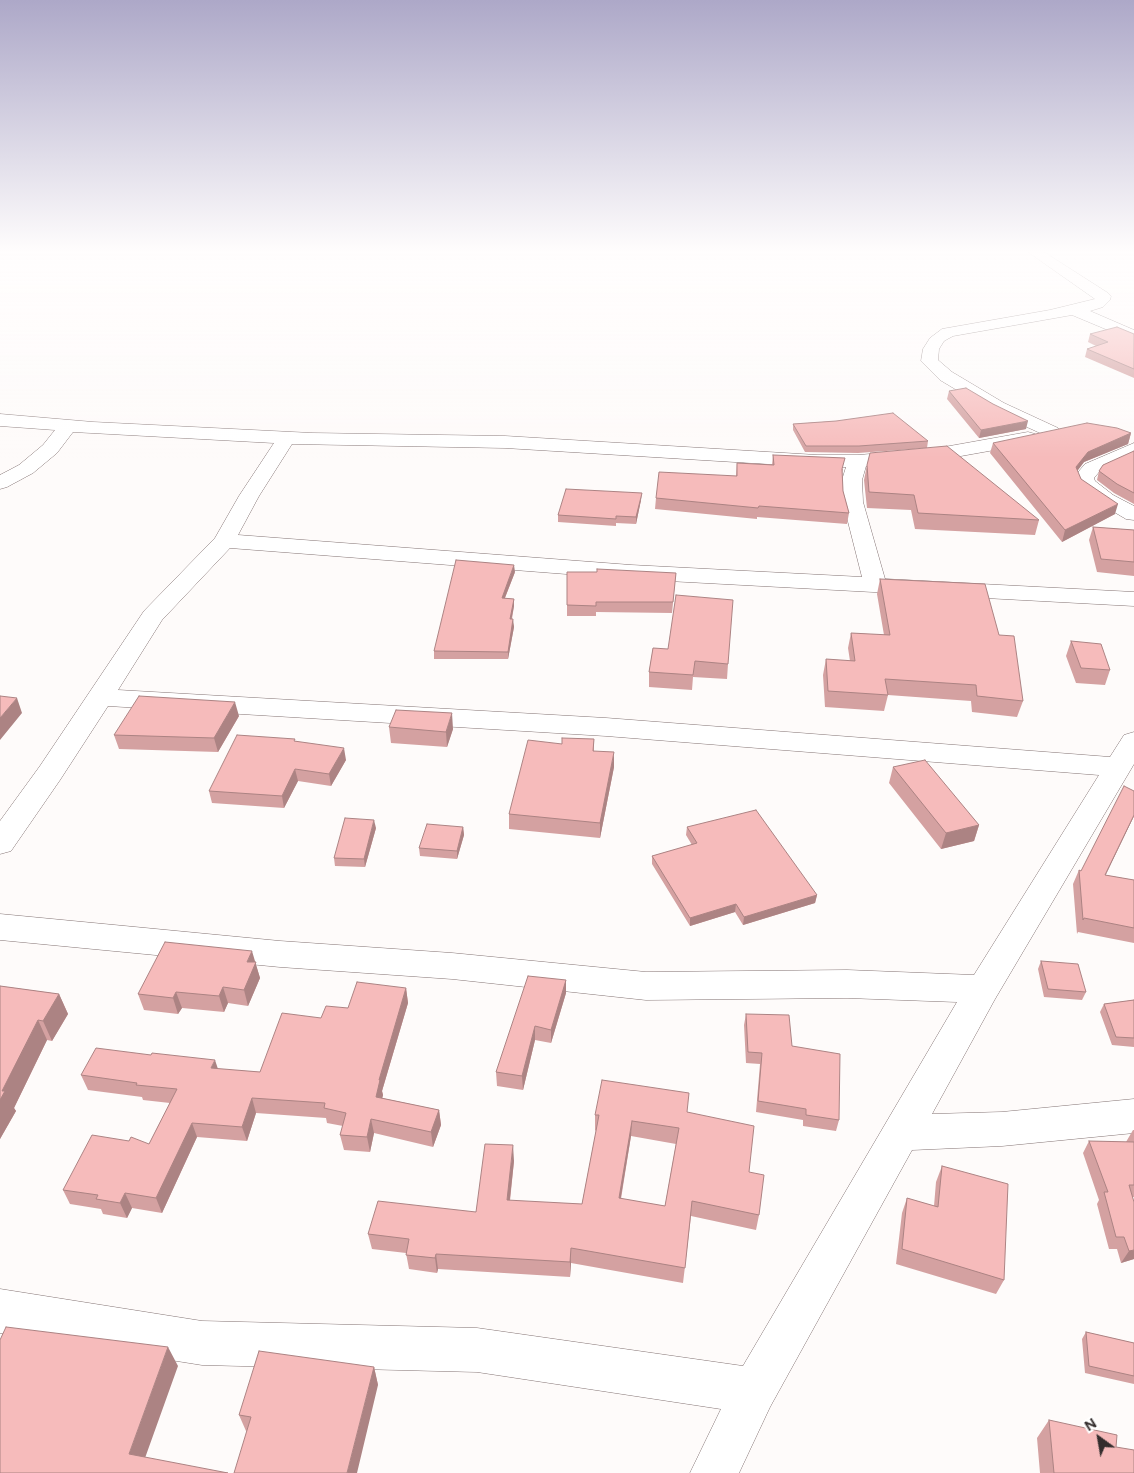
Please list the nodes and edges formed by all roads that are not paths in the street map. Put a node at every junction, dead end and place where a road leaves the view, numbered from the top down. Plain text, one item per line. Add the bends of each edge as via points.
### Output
1 (1012, 321) edge
2 (1098, 321) edge
3 (1134, 336) edge
4 (0, 420) edge
5 (68, 426) junction
6 (1070, 427) edge
7 (1051, 432) junction
8 (287, 437) junction
9 (1132, 439) edge
10 (858, 461) junction
11 (0, 483) edge
12 (1134, 514) edge
13 (224, 541) junction
14 (875, 583) junction
15 (1134, 599) edge
16 (100, 698) junction
17 (1126, 754) edge
18 (0, 843) edge
19 (0, 927) edge
20 (983, 989) junction
21 (1134, 1116) edge
22 (901, 1133) junction
23 (0, 1312) edge
24 (754, 1392) junction
25 (714, 1473) edge

1 - 7 street via 948,332 938,338 931,349 929,361 946,376 998,407
2 - 3 street
4 - 5 street
5 - 8 street
5 - 11 street via 50,449 26,469
6 - 7 street
7 - 10 street via 933,455
8 - 10 street via 506,442
8 - 13 street
9 - 12 street via 1084,477 1086,484 1106,499
10 - 14 street via 852,480 853,502
13 - 14 street via 631,572
13 - 16 street via 153,616
14 - 15 street
16 - 17 street via 606,727 945,752
16 - 18 street
17 - 20 street
19 - 20 street via 646,986 847,984
20 - 22 street
21 - 22 street via 1002,1130
22 - 24 street
23 - 24 street via 202,1343 477,1350
24 - 25 street

